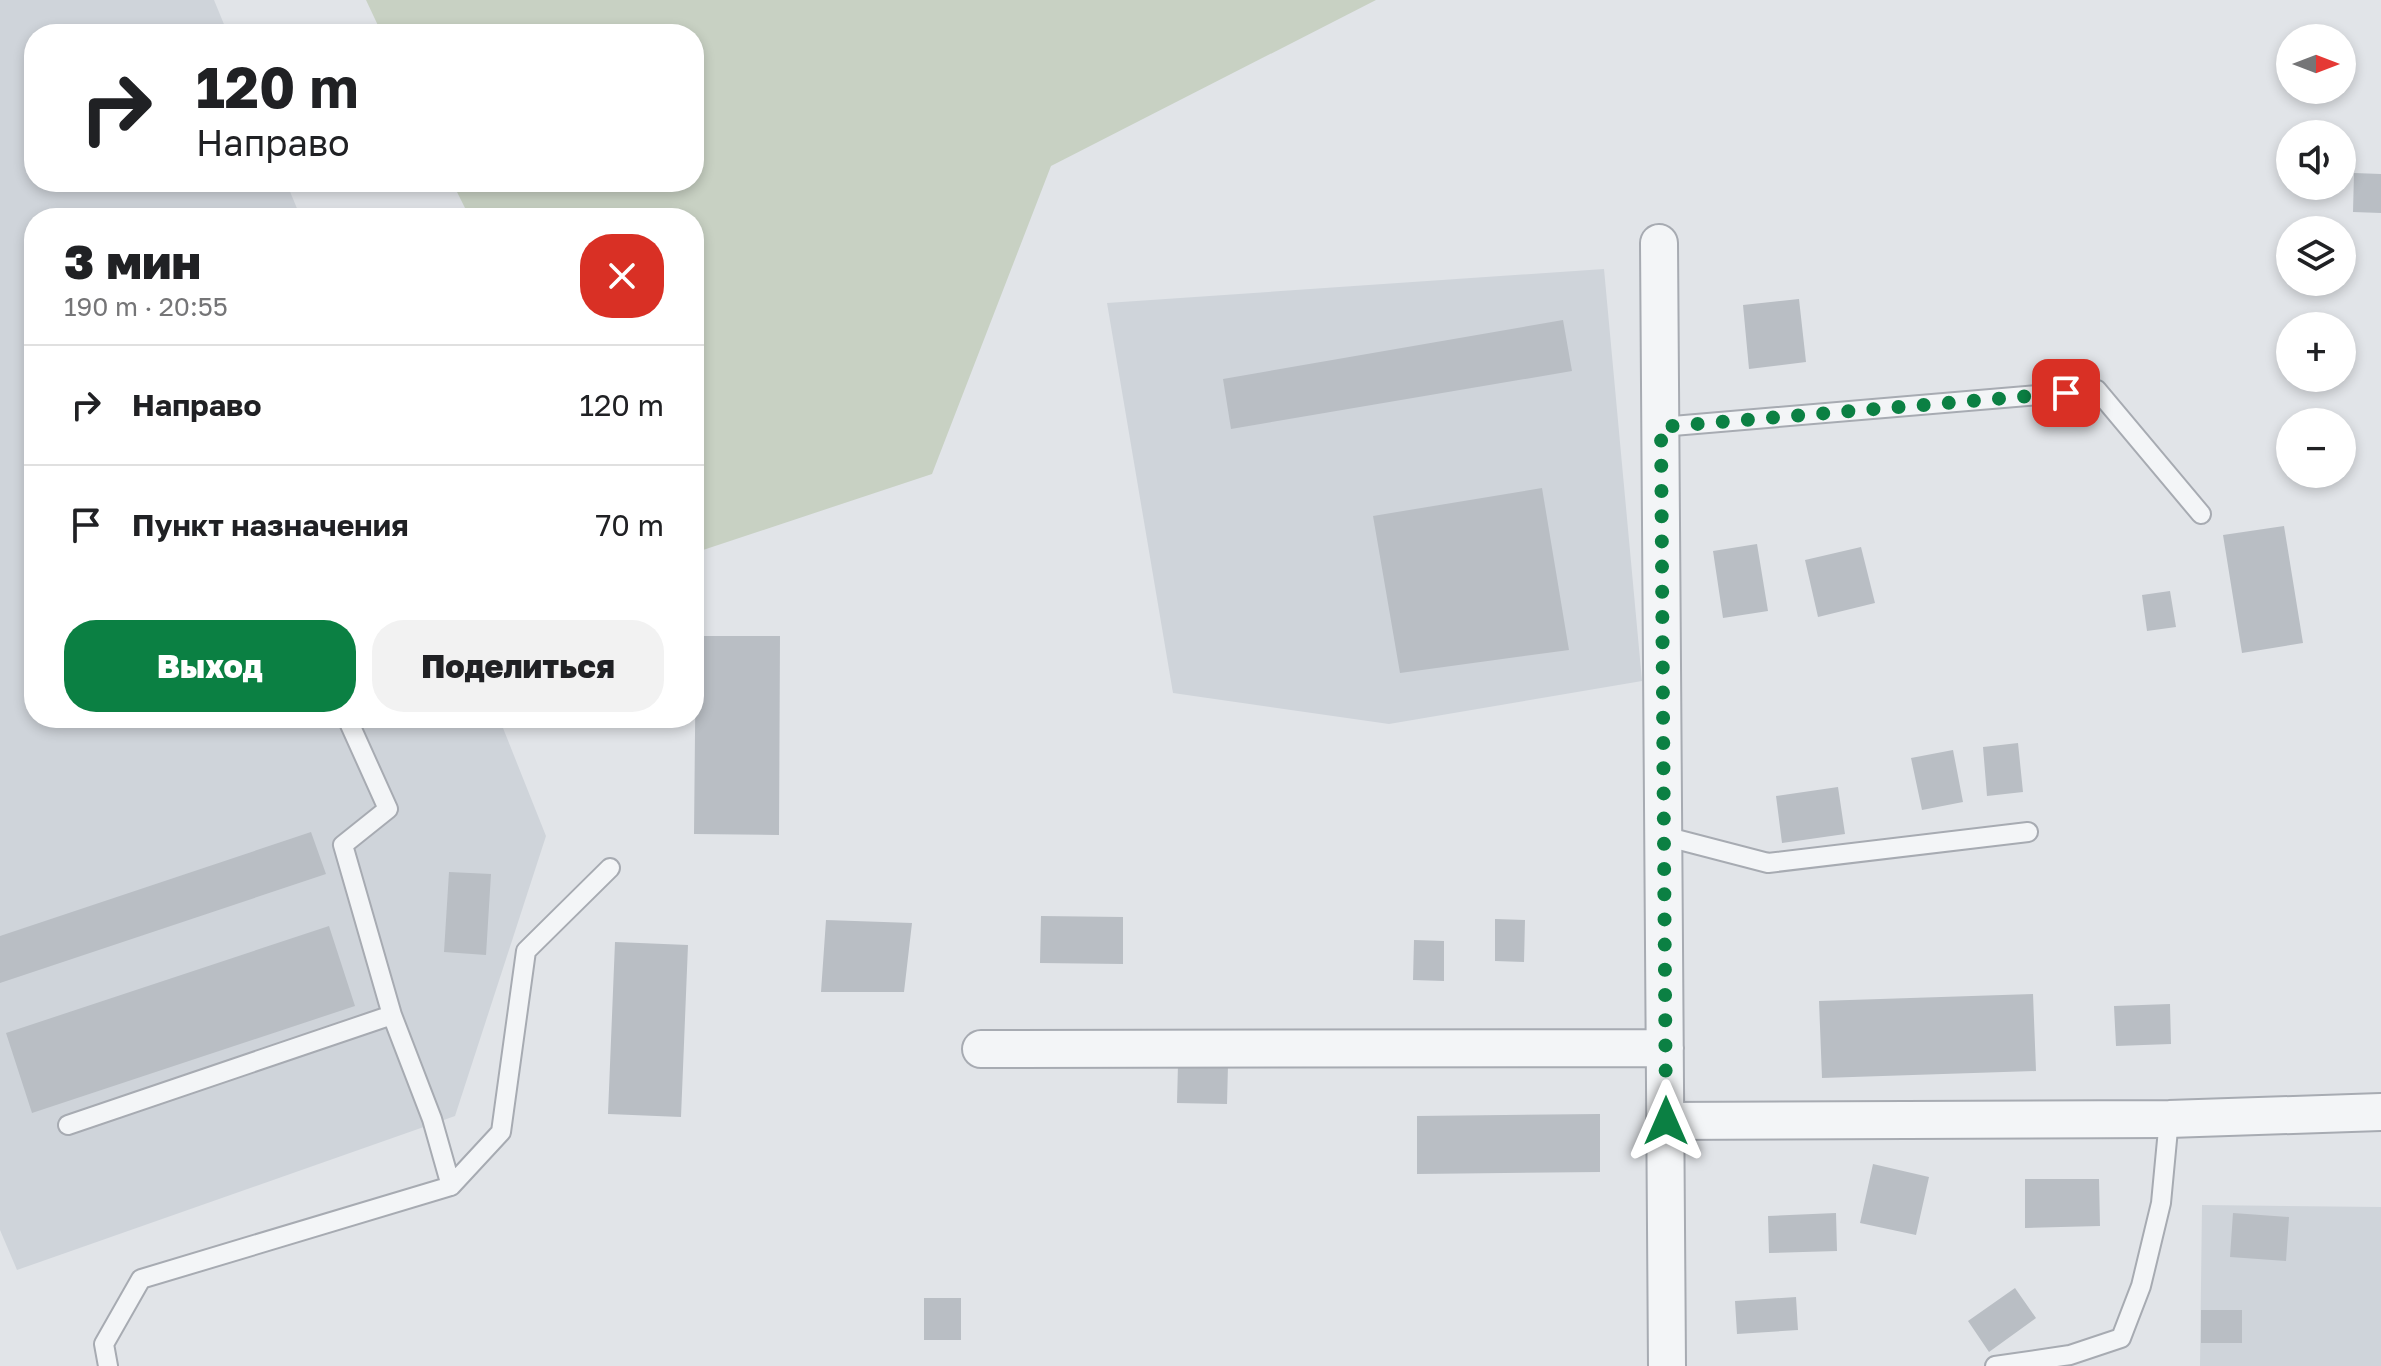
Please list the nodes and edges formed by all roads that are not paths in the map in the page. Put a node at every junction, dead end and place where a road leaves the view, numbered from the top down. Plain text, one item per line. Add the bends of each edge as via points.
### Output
1 (1659, 243) dead end
2 (1661, 427) junction
3 (2201, 514) dead end
4 (352, 728) edge
5 (2028, 832) dead end
6 (1664, 836) junction
7 (610, 868) dead end
8 (392, 1015) junction
9 (1665, 1048) junction
10 (981, 1049) dead end
11 (2381, 1112) edge
12 (2169, 1119) junction
13 (1666, 1121) junction
14 (68, 1125) dead end
15 (451, 1186) junction
16 (108, 1366) edge
17 (1667, 1366) edge
18 (1995, 1366) edge

1 - 2 street
2 - 3 lane via 2097,390
2 - 6 street
4 - 8 lane via 388,809 343,845
5 - 6 lane via 1768,863
6 - 9 street
7 - 15 lane via 526,951 501,1132
8 - 14 lane
8 - 15 lane
9 - 10 street
9 - 13 street
11 - 12 street
12 - 13 street
12 - 18 lane via 2161,1203 2141,1286 2121,1338 2070,1355
13 - 17 street
15 - 16 lane via 141,1279 104,1344

